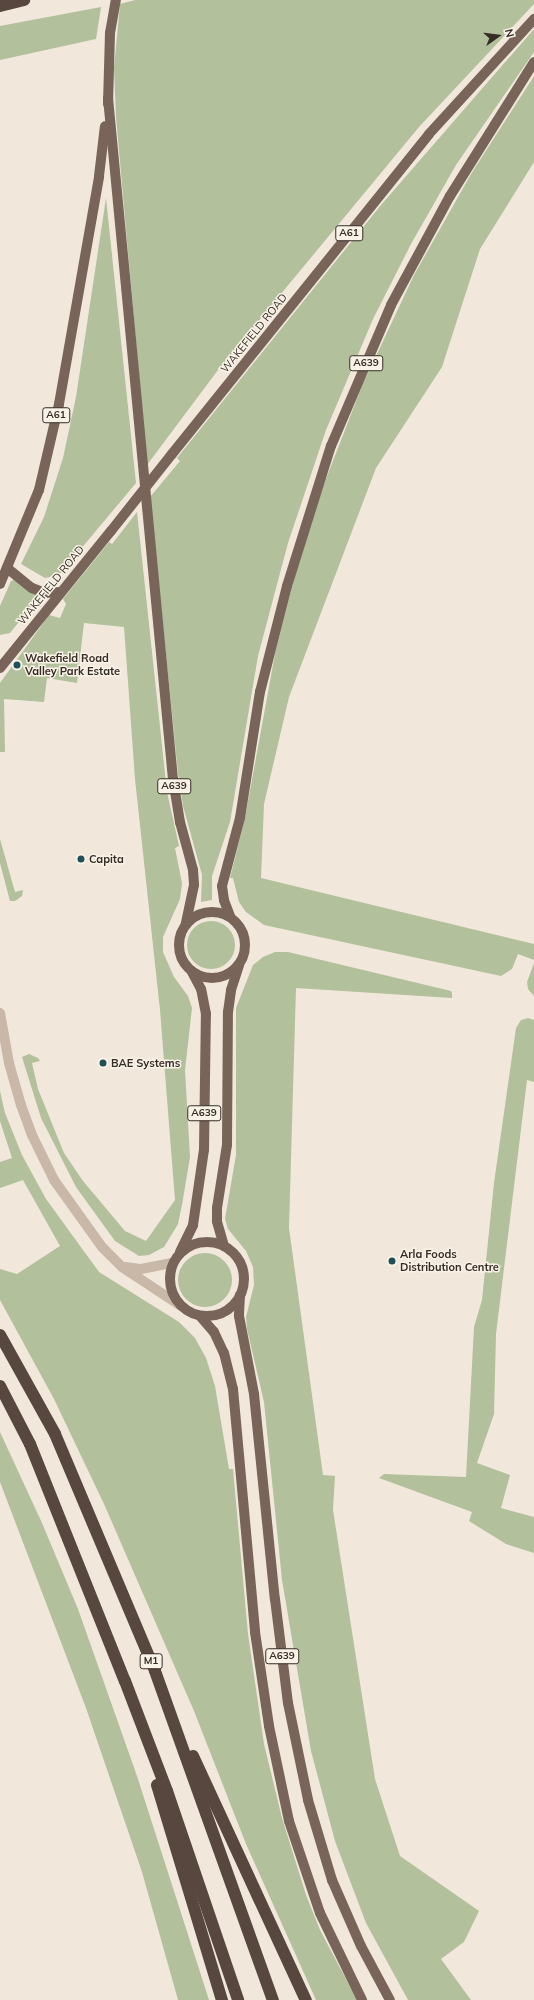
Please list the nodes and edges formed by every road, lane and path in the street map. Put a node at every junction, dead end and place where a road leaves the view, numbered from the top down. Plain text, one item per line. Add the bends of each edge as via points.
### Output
1 (24, 0) edge
2 (116, 0) edge
3 (0, 6) edge
4 (534, 19) edge
5 (534, 62) edge
6 (108, 98) junction
7 (7, 568) junction
8 (0, 584) edge
9 (60, 592) junction
10 (0, 668) edge
11 (230, 916) junction
12 (186, 924) junction
13 (239, 965) junction
14 (192, 972) junction
15 (0, 1013) edge
16 (224, 1246) junction
17 (180, 1252) junction
18 (173, 1263) junction
19 (122, 1267) junction
20 (240, 1295) junction
21 (181, 1306) junction
22 (200, 1316) junction
23 (0, 1335) edge
24 (0, 1386) edge
25 (155, 1671) junction
26 (125, 1681) junction
27 (222, 2000) edge
28 (238, 2000) edge
29 (273, 2000) edge
30 (306, 2000) edge
31 (362, 2000) edge
32 (390, 2000) edge

1 - 3 highway
2 - 6 main road, A61 via 110,33
4 - 9 main road, WAKEFIELD ROAD / A61, bridge via 429,134
5 - 11 main road, A639 via 450,196 391,305 331,446 287,586 260,692 240,818 223,878 224,900
6 - 7 main road, A61 via 99,176 57,411 39,490
6 - 12 main road, A639 via 173,779 180,822 194,870 194,886
7 - 8 main road, A61
7 - 9 main road via 32,588 45,593
9 - 10 main road, WAKEFIELD ROAD / A61
11 - 12 main road via 219,912 207,912 195,916
11 - 13 main road via 238,923 246,941 245,954
12 - 14 main road via 181,933 179,949 185,964
13 - 14 main road via 232,972 217,978 202,977
13 - 16 main road, A639 via 231,990 228,1012 227,1146 217,1208 217,1221
14 - 17 main road, A639 via 201,989 206,1014 204,1150 193,1225
15 - 19 street via 9,1063 32,1134 54,1180 85,1226
16 - 17 main road via 209,1242 194,1244
16 - 20 main road via 240,1262 243,1273
17 - 18 main road
18 - 19 street via 141,1269
18 - 21 main road via 169,1276 170,1288
19 - 21 street
20 - 22 main road via 228,1310
20 - 32 main road, A639 via 239,1316 254,1394 274,1599 288,1703 308,1800 332,1880 361,1946
21 - 22 main road
22 - 31 main road, A639 via 214,1332 224,1353 233,1389 255,1632 269,1726 289,1822 320,1913
23 - 25 highway, M1 via 55,1434
24 - 26 highway via 30,1444
25 - 29 highway, M1
25 - 30 highway via 252,1888
26 - 27 highway
26 - 28 highway via 168,1791

